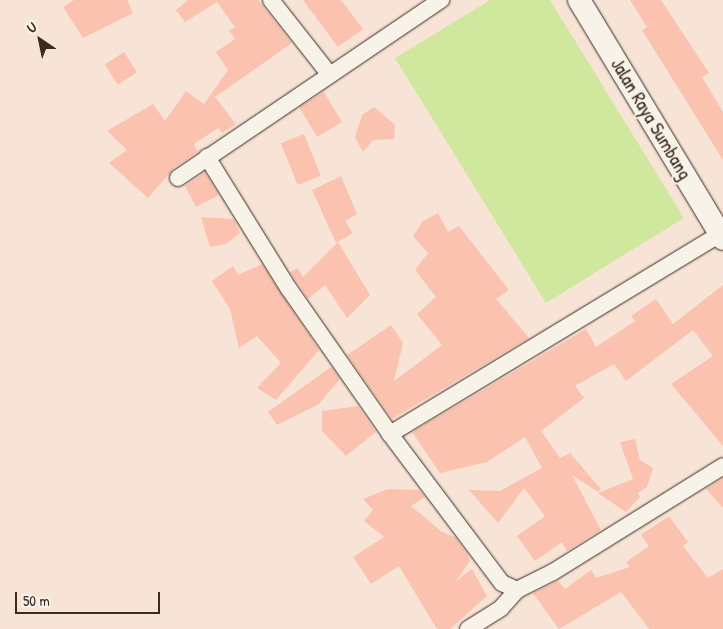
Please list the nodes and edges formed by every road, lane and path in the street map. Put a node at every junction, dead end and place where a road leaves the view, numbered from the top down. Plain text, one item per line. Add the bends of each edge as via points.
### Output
1 (271, 0) edge
2 (441, 0) edge
3 (579, 0) edge
4 (330, 75) junction
5 (207, 158) junction
6 (178, 178) dead end
7 (722, 236) edge
8 (390, 434) junction
9 (723, 466) edge
10 (517, 590) junction
11 (468, 629) edge

1 - 4 street
2 - 4 street
3 - 7 street, Jalan Raya Sumbang
4 - 5 street
5 - 6 street
5 - 8 street via 289,289
7 - 8 street
8 - 10 street via 502,583
9 - 10 street via 554,572
10 - 11 street via 501,608

